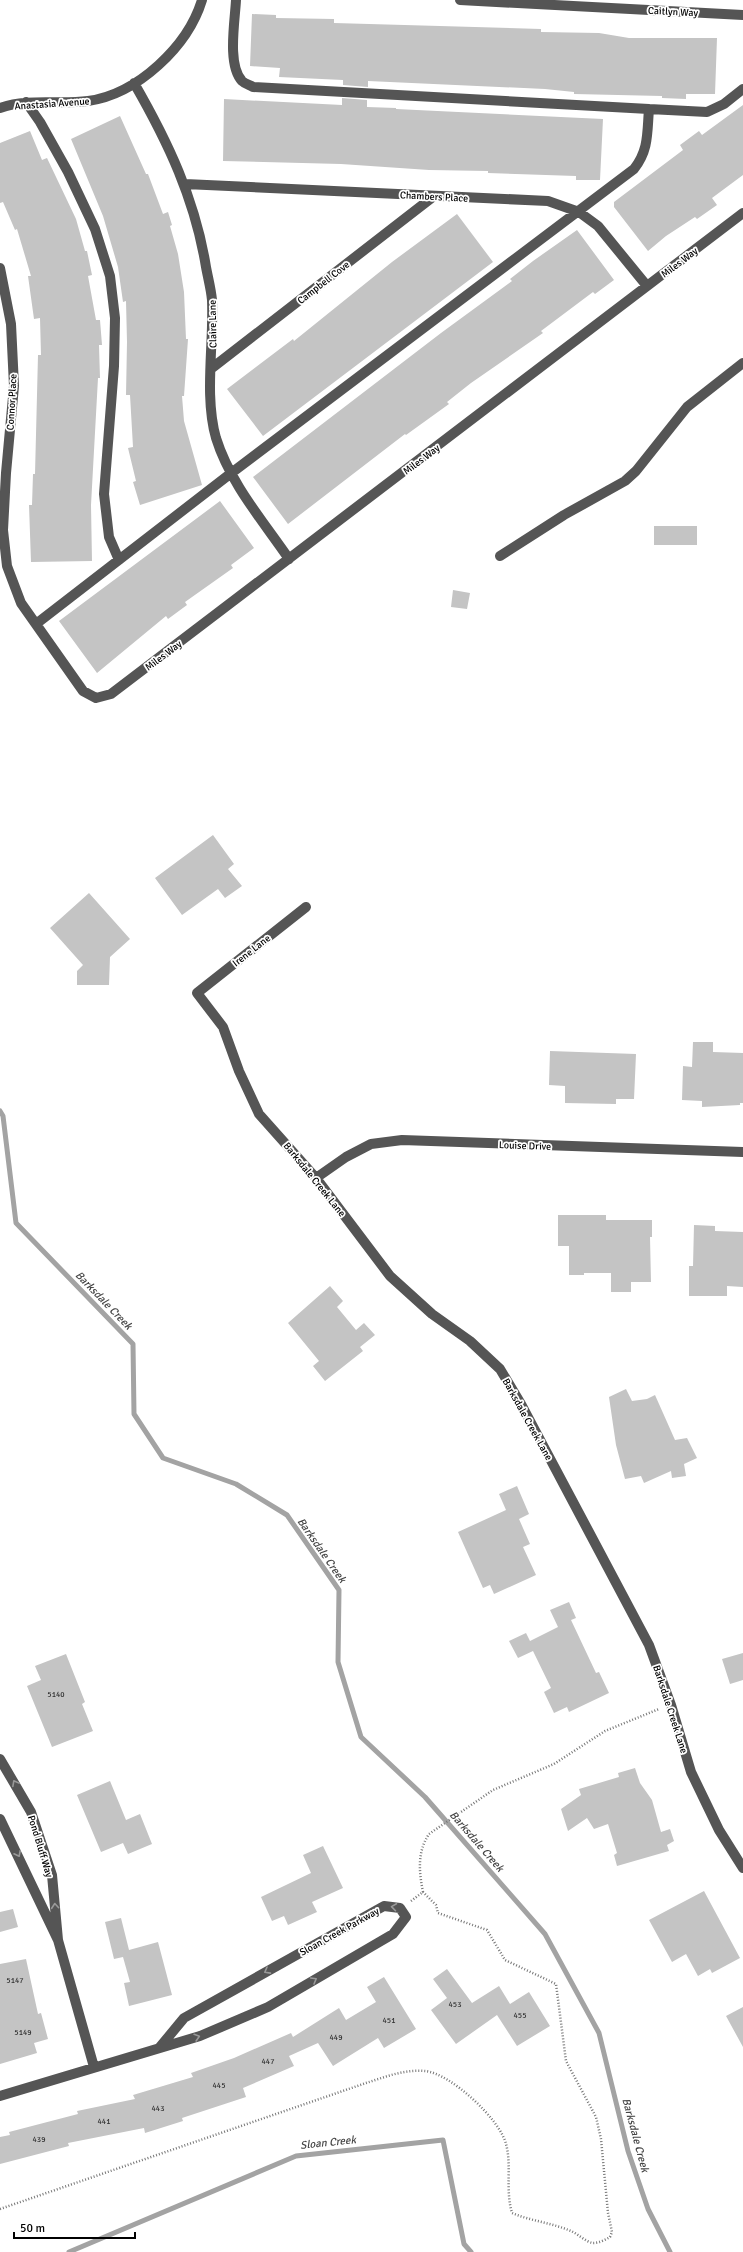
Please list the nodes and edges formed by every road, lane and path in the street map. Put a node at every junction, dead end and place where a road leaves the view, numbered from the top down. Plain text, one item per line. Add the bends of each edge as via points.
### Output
1 (202, 0) edge
2 (236, 0) edge
3 (460, 0) edge
4 (743, 15) edge
5 (134, 83) junction
6 (743, 89) edge
7 (26, 102) junction
8 (0, 108) edge
9 (649, 109) junction
10 (185, 184) junction
11 (434, 196) junction
12 (579, 212) junction
13 (743, 213) edge
14 (0, 268) edge
15 (647, 286) junction
16 (743, 363) edge
17 (212, 368) junction
18 (230, 474) junction
19 (500, 556) dead end
20 (289, 559) junction
21 (119, 560) junction
22 (36, 624) junction
23 (96, 698) joint
24 (306, 907) dead end
25 (197, 993) joint
26 (743, 1152) edge
27 (316, 1178) junction
28 (671, 1705) junction
29 (0, 1759) edge
30 (0, 1819) edge
31 (743, 1868) edge
32 (423, 1892) junction
33 (400, 1908) junction
34 (58, 1940) junction
35 (160, 2047) junction
36 (94, 2067) junction
37 (0, 2096) edge
38 (0, 2209) edge

1 - 5 street, Anastasia Avenue via 190,29 175,49
2 - 9 street via 233,59 243,82 253,87
3 - 4 street, Caitlyn Way
5 - 7 street, Anastasia Avenue via 107,96 89,101
5 - 10 street, Claire Lane via 161,129
6 - 9 street via 724,104 708,112
7 - 8 street, Anastasia Avenue
7 - 21 street via 68,172 95,229 110,276 115,318 114,366 104,494 109,537
9 - 12 street via 643,158 634,169
10 - 11 street, Chambers Place
10 - 17 street, Claire Lane via 203,249 212,298
11 - 12 street, Chambers Place via 548,201
11 - 17 street, Campbell Cove
12 - 15 street, Chambers Place via 598,226
12 - 18 street
13 - 15 street, Miles Way
14 - 22 street, Connor Place via 11,324 14,386 3,530 7,566 20,603
15 - 20 street, Miles Way
16 - 19 street via 687,407 636,471 625,481 564,515
17 - 18 street, Claire Lane via 210,404 216,438
18 - 20 street, Claire Lane
18 - 21 street
20 - 23 street, Miles Way via 111,694
21 - 22 street
22 - 23 street, Connor Place via 83,691
24 - 25 street, Irene Lane
25 - 27 street, Barksdale Creek Lane via 223,1027 239,1071 259,1114
26 - 27 street, Louise Drive via 402,1140 371,1144 346,1157
27 - 28 street, Barksdale Creek Lane via 390,1276 432,1314 470,1341 500,1369 522,1404 649,1645
28 - 31 street, Barksdale Creek Lane via 692,1772 719,1830
28 - 32 path via 605,1731 554,1764 493,1790 429,1834 422,1844 419,1871
34 -> 29 street, Pond Bluff Way via 52,1875 31,1812
30 -> 34 street, Pond Bluff Way
32 - 33 path
32 - 38 path via 436,1904 438,1913 487,1930 505,1960 556,1984 566,2061 596,2117 601,2139 605,2194 612,2232 610,2237 592,2243 571,2231 530,2221 512,2213 508,2198 506,2144 497,2125 481,2107 445,2077 426,2071 405,2072 366,2083
33 -> 35 street, Sloan Creek Parkway via 384,1906 184,2018
35 -> 33 street via 200,2036 268,2007 393,1934 406,1917
34 - 36 street, Pond Bluff Way
35 - 36 street
36 - 37 street

